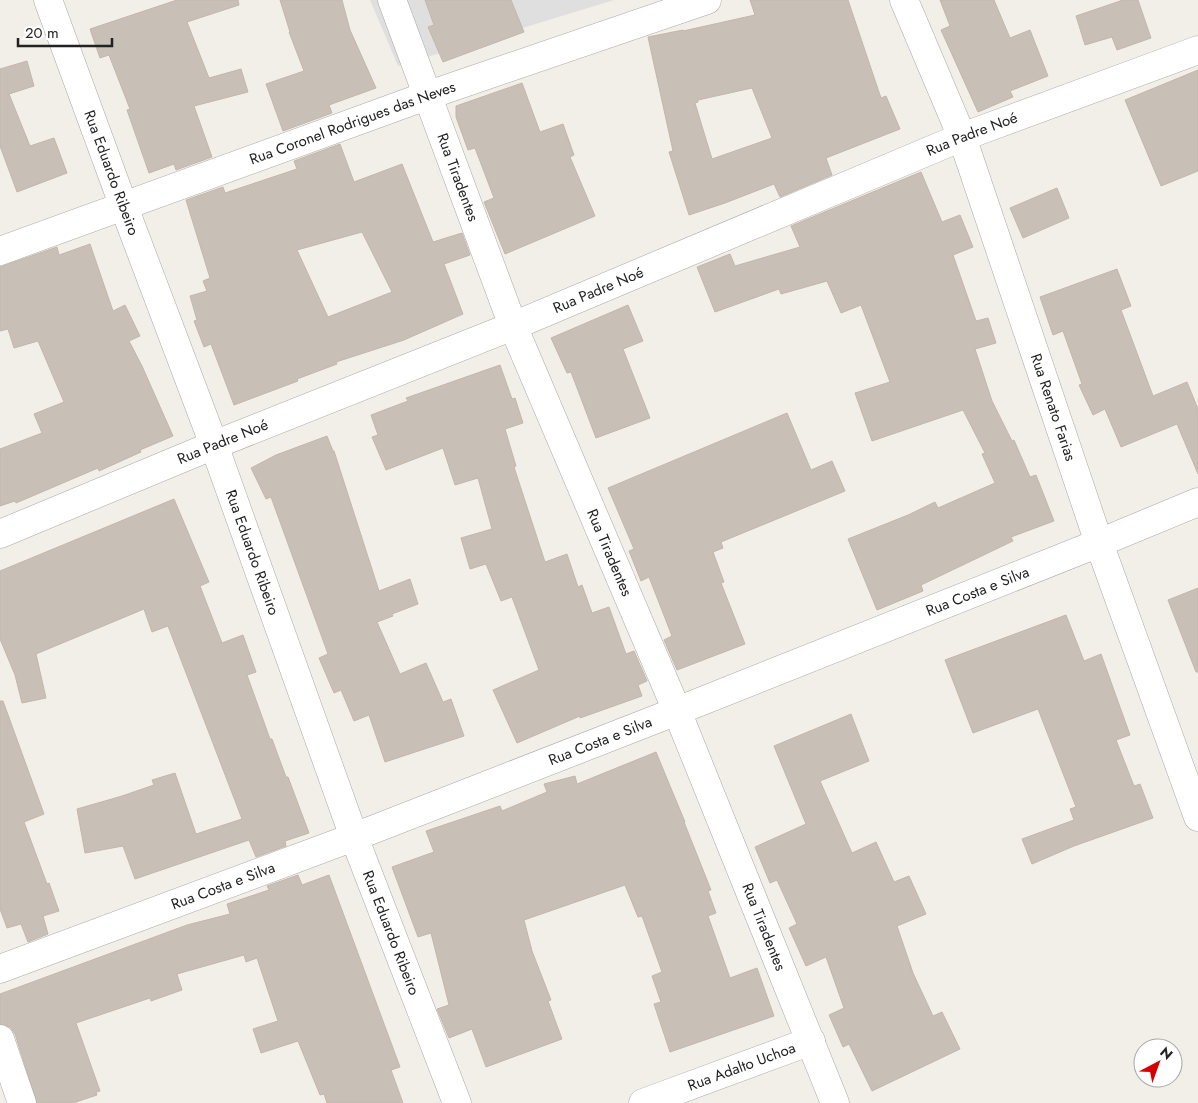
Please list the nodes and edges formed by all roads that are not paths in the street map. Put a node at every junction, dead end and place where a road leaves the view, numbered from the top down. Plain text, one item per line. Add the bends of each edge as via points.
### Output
1 (48, 0) edge
2 (392, 0) edge
3 (707, 0) edge
4 (904, 0) edge
5 (1198, 50) edge
6 (426, 96) junction
7 (962, 137) junction
8 (124, 207) junction
9 (0, 252) edge
10 (513, 326) junction
11 (214, 445) junction
12 (1198, 502) edge
13 (0, 534) edge
14 (1099, 543) junction
15 (677, 711) junction
16 (1198, 816) edge
17 (354, 837) junction
18 (0, 969) edge
19 (0, 1040) edge
20 (811, 1041) junction
21 (22, 1103) edge
22 (457, 1103) edge
23 (643, 1103) edge
24 (835, 1103) edge

1 - 8 street, Rua Eduardo Ribeiro
2 - 6 street, Rua Tiradentes
3 - 6 street, Rua Coronel Rodrigues das Neves
4 - 7 street, Rua Renato Farias
5 - 7 street, Rua Padre Noé
6 - 8 street, Rua Coronel Rodrigues das Neves
6 - 10 street, Rua Tiradentes
7 - 10 street, Rua Padre Noé
7 - 14 street, Rua Renato Farias
8 - 9 street, Rua Coronel Rodrigues das Neves
8 - 11 street, Rua Eduardo Ribeiro
10 - 11 street, Rua Padre Noé
10 - 15 street, Rua Tiradentes
11 - 13 street, Rua Padre Noé
11 - 17 street, Rua Eduardo Ribeiro
12 - 14 street, Rua Costa e Silva
14 - 15 street, Rua Costa e Silva
14 - 16 street, Rua Renato Farias
15 - 17 street, Rua Costa e Silva
15 - 20 street, Rua Tiradentes
17 - 18 street, Rua Costa e Silva
17 - 22 street, Rua Eduardo Ribeiro
19 - 21 street
20 - 23 street, Rua Adalto Uchoa
20 - 24 street, Rua Tiradentes

